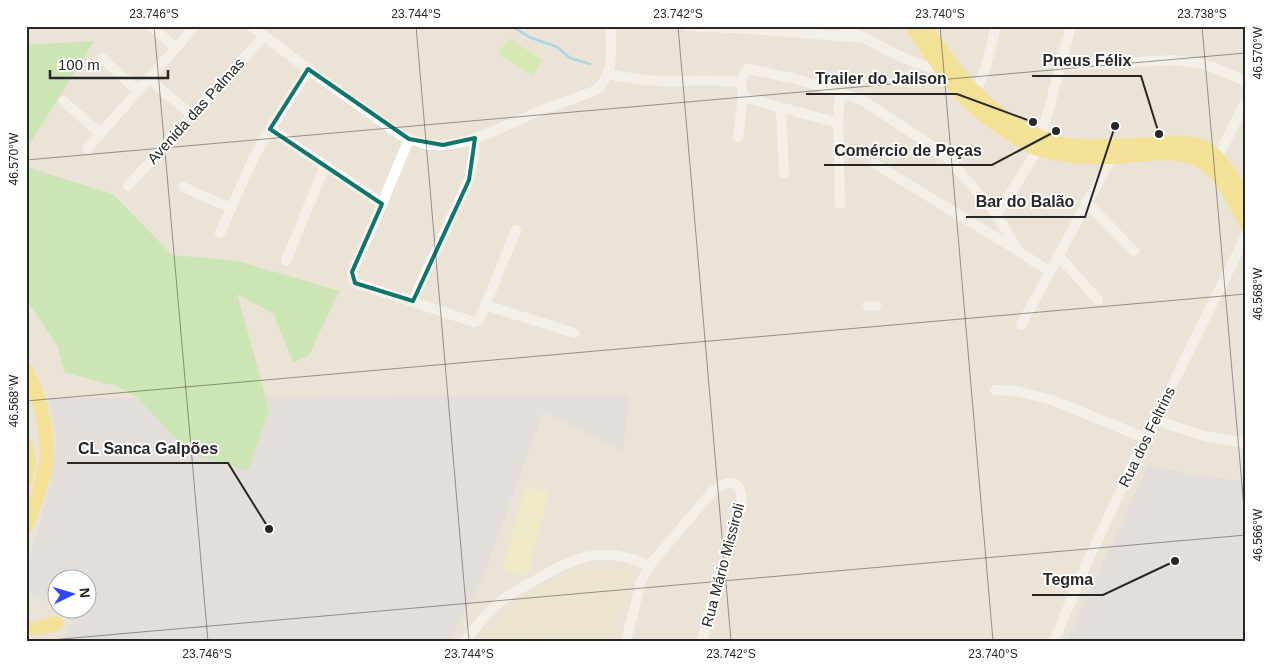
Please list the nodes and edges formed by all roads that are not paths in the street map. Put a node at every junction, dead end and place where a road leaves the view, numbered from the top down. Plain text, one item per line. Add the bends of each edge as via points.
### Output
1 (151, 26) edge
2 (195, 26) edge
3 (251, 26) edge
4 (610, 26) edge
5 (688, 26) edge
6 (842, 26) edge
7 (912, 26) edge
8 (924, 26) edge
9 (996, 26) edge
10 (1071, 26) edge
11 (827, 31) edge
12 (264, 36) junction
13 (864, 38) junction
14 (176, 48) junction
15 (102, 58) dead end
16 (946, 66) junction
17 (1061, 66) junction
18 (308, 69) junction
19 (608, 74) junction
20 (149, 79) junction
21 (741, 82) junction
22 (1246, 82) edge
23 (138, 91) junction
24 (840, 92) junction
25 (743, 97) junction
26 (971, 97) junction
27 (63, 101) dead end
28 (1246, 101) edge
29 (781, 109) junction
30 (192, 115) junction
31 (838, 123) junction
32 (270, 129) junction
33 (100, 133) junction
34 (738, 137) dead end
35 (475, 138) junction
36 (409, 139) junction
37 (1040, 143) junction
38 (87, 150) dead end
39 (1114, 151) junction
40 (875, 164) dead end
41 (1215, 164) junction
42 (325, 166) junction
43 (784, 173) dead end
44 (128, 186) dead end
45 (182, 187) dead end
46 (1246, 201) edge
47 (1086, 202) junction
48 (382, 204) junction
49 (840, 204) dead end
50 (231, 208) junction
51 (997, 215) junction
52 (1246, 224) edge
53 (516, 230) dead end
54 (220, 233) dead end
55 (1246, 235) edge
56 (1018, 251) junction
57 (1134, 251) dead end
58 (1058, 255) junction
59 (286, 260) dead end
60 (1050, 271) junction
61 (1098, 300) dead end
62 (413, 301) junction
63 (486, 305) junction
64 (1021, 325) dead end
65 (574, 333) dead end
66 (26, 370) edge
67 (995, 390) dead end
68 (1155, 420) junction
69 (1145, 438) junction
70 (1246, 443) edge
71 (26, 446) edge
72 (26, 480) edge
73 (26, 527) edge
74 (649, 566) junction
75 (57, 623) dead end
76 (28, 631) edge
77 (465, 641) edge
78 (626, 641) edge
79 (702, 641) edge
80 (1054, 641) edge

1 - 14 street
2 - 14 street
3 - 12 street
4 - 19 street
5 - 11 street
6 - 13 street
7 - 16 main road
8 - 16 main road
9 - 26 street
10 - 17 street
11 - 13 street
12 - 18 street
12 - 30 street, Avenida das Palmas
13 - 16 street via 918,64
14 - 20 street
15 - 23 street
16 - 26 main road
17 - 22 street via 1174,60 1204,64
17 - 37 street
18 - 32 street
18 - 36 street
19 - 21 street via 664,81
19 - 35 street via 599,88 592,92
20 - 23 street
20 - 30 street
21 - 24 street via 747,69 751,69
21 - 25 street
23 - 33 street
24 - 31 street
24 - 51 street via 871,105 944,154
25 - 29 street
25 - 34 street
26 - 37 main road
27 - 33 street
28 - 41 street
29 - 31 street
29 - 43 street
30 - 44 street, Avenida das Palmas
31 - 49 street
32 - 42 street
32 - 50 street
33 - 38 street
35 - 36 street via 443,145 428,145
35 - 62 street via 469,180
36 - 48 street
37 - 39 main road
37 - 51 street
39 - 41 main road via 1179,154
39 - 47 street
40 - 56 street
41 - 46 main road via 1234,180
41 - 52 main road
42 - 48 street
42 - 59 street
45 - 50 street
47 - 57 street
47 - 58 street
48 - 62 street via 352,272 353,280
50 - 54 street
51 - 56 street
53 - 63 street
55 - 68 street, Rua dos Feltrins
56 - 60 street
58 - 60 street
58 - 61 street
60 - 64 street
62 - 63 street via 474,322 480,318
63 - 65 street
66 - 73 main road via 39,404 47,450 44,474
67 - 69 street via 1016,391 1052,400
68 - 69 street, Rua dos Feltrins
68 - 70 street via 1204,436
69 - 80 street, Rua dos Feltrins
71 - 72 main road via 29,463
74 - 77 street via 633,559 603,555 569,562 500,602
74 - 78 street, Rua Mário Missiroli
74 - 79 street, Rua Mário Missiroli via 714,490 727,482 738,486 741,508
75 - 76 main road

